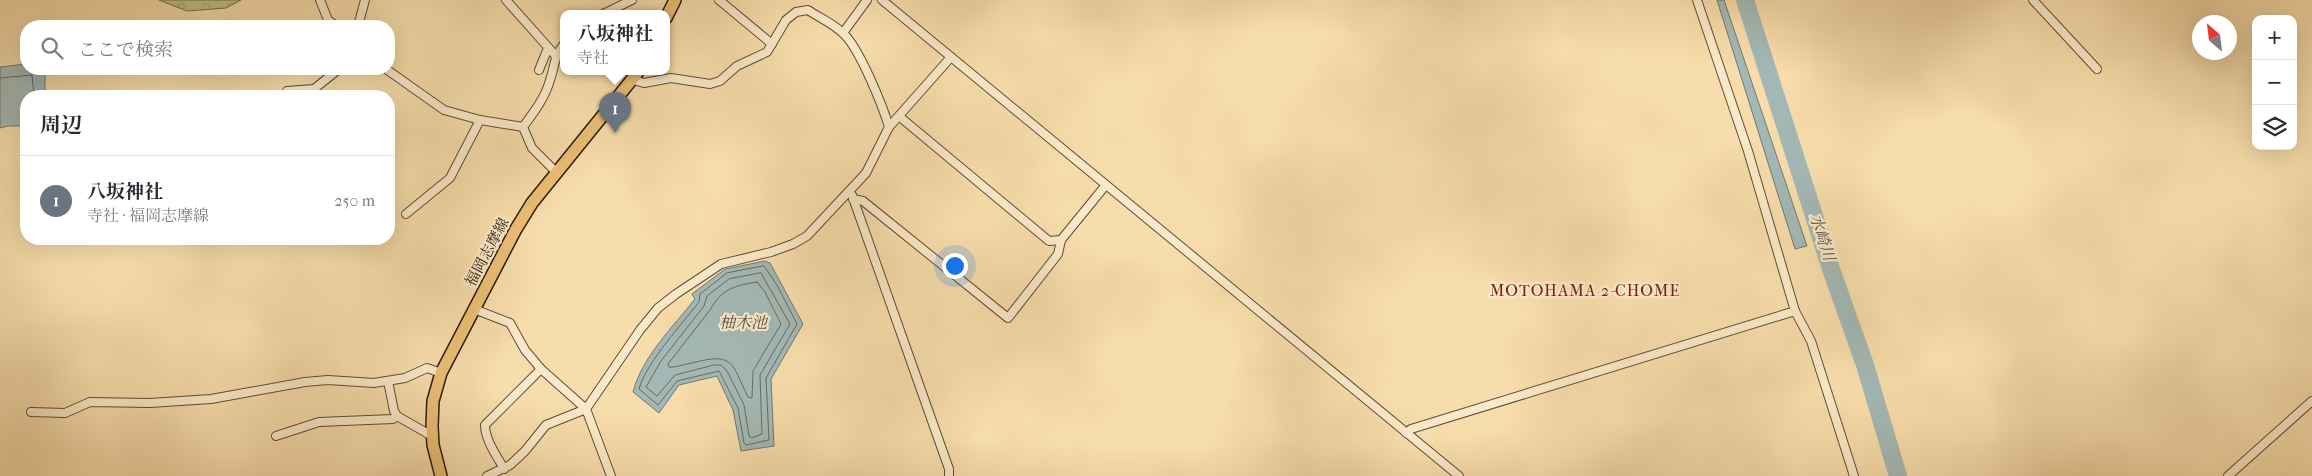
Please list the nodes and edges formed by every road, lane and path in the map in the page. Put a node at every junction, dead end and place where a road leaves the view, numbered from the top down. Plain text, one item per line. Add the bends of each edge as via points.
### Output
1 (320, 0) edge
2 (365, 0) edge
3 (506, 0) edge
4 (632, 0) edge
5 (719, 0) edge
6 (867, 0) edge
7 (882, 0) edge
8 (1697, 0) edge
9 (2033, 0) edge
10 (611, 10) edge
11 (328, 20) edge
12 (360, 20) edge
13 (843, 33) junction
14 (772, 44) junction
15 (548, 48) junction
16 (560, 49) edge
17 (555, 55) junction
18 (951, 57) junction
19 (2097, 69) dead end
20 (539, 70) dead end
21 (332, 75) edge
22 (394, 75) edge
23 (635, 76) edge
24 (308, 90) edge
25 (900, 117) junction
26 (480, 120) junction
27 (523, 127) junction
28 (890, 127) junction
29 (556, 172) junction
30 (1106, 186) junction
31 (850, 188) junction
32 (853, 200) junction
33 (406, 214) dead end
34 (1061, 240) junction
35 (474, 309) junction
36 (1795, 311) junction
37 (541, 369) junction
38 (440, 373) junction
39 (388, 381) junction
40 (2312, 401) edge
41 (586, 409) junction
42 (31, 412) dead end
43 (397, 416) junction
44 (1406, 433) junction
45 (276, 436) dead end
46 (432, 436) junction
47 (504, 469) junction
48 (492, 475) edge
49 (441, 476) edge
50 (611, 476) edge
51 (949, 476) edge
52 (1459, 476) edge
53 (1854, 476) edge
54 (2228, 476) edge

1 - 11 street
2 - 12 street
3 - 15 street
4 - 10 street
5 - 14 street
6 - 13 street
7 - 18 street
8 - 36 street via 1748,151
9 - 19 street
13 - 14 street via 808,10 796,12 786,20
13 - 28 street via 853,45
14 - 23 street via 767,52 710,84 671,78 644,83
15 - 17 street
15 - 20 street
16 - 17 street
17 - 27 street via 550,80 540,104
18 - 25 street
18 - 30 street
21 - 24 street
22 - 26 street via 444,110
23 - 29 main road, 福岡志摩線
25 - 28 street
25 - 34 street via 1049,241
26 - 27 street
26 - 33 street via 450,178
27 - 29 street via 532,148
28 - 31 street via 866,172
29 - 35 main road, 福岡志摩線 via 516,229
30 - 34 street
30 - 44 street
31 - 32 street
31 - 41 street via 806,236 770,252 721,264 658,308
32 - 34 street via 863,201 1008,318 1058,254
32 - 51 street
35 - 37 street via 510,323 525,350
35 - 38 main road, 福岡志摩線
36 - 44 street
36 - 53 street via 1811,341
37 - 41 street
37 - 47 street via 485,425
38 - 39 street via 427,368 405,378
38 - 46 main road, 福岡志摩線 via 433,401
39 - 42 street via 360,384 328,380 211,399 90,402 65,413
39 - 43 street
40 - 54 street
41 - 47 street via 546,424 525,451
41 - 50 street
43 - 45 street via 393,419 320,422
43 - 46 street
44 - 52 street
46 - 49 main road, 福岡志摩線
47 - 48 street

